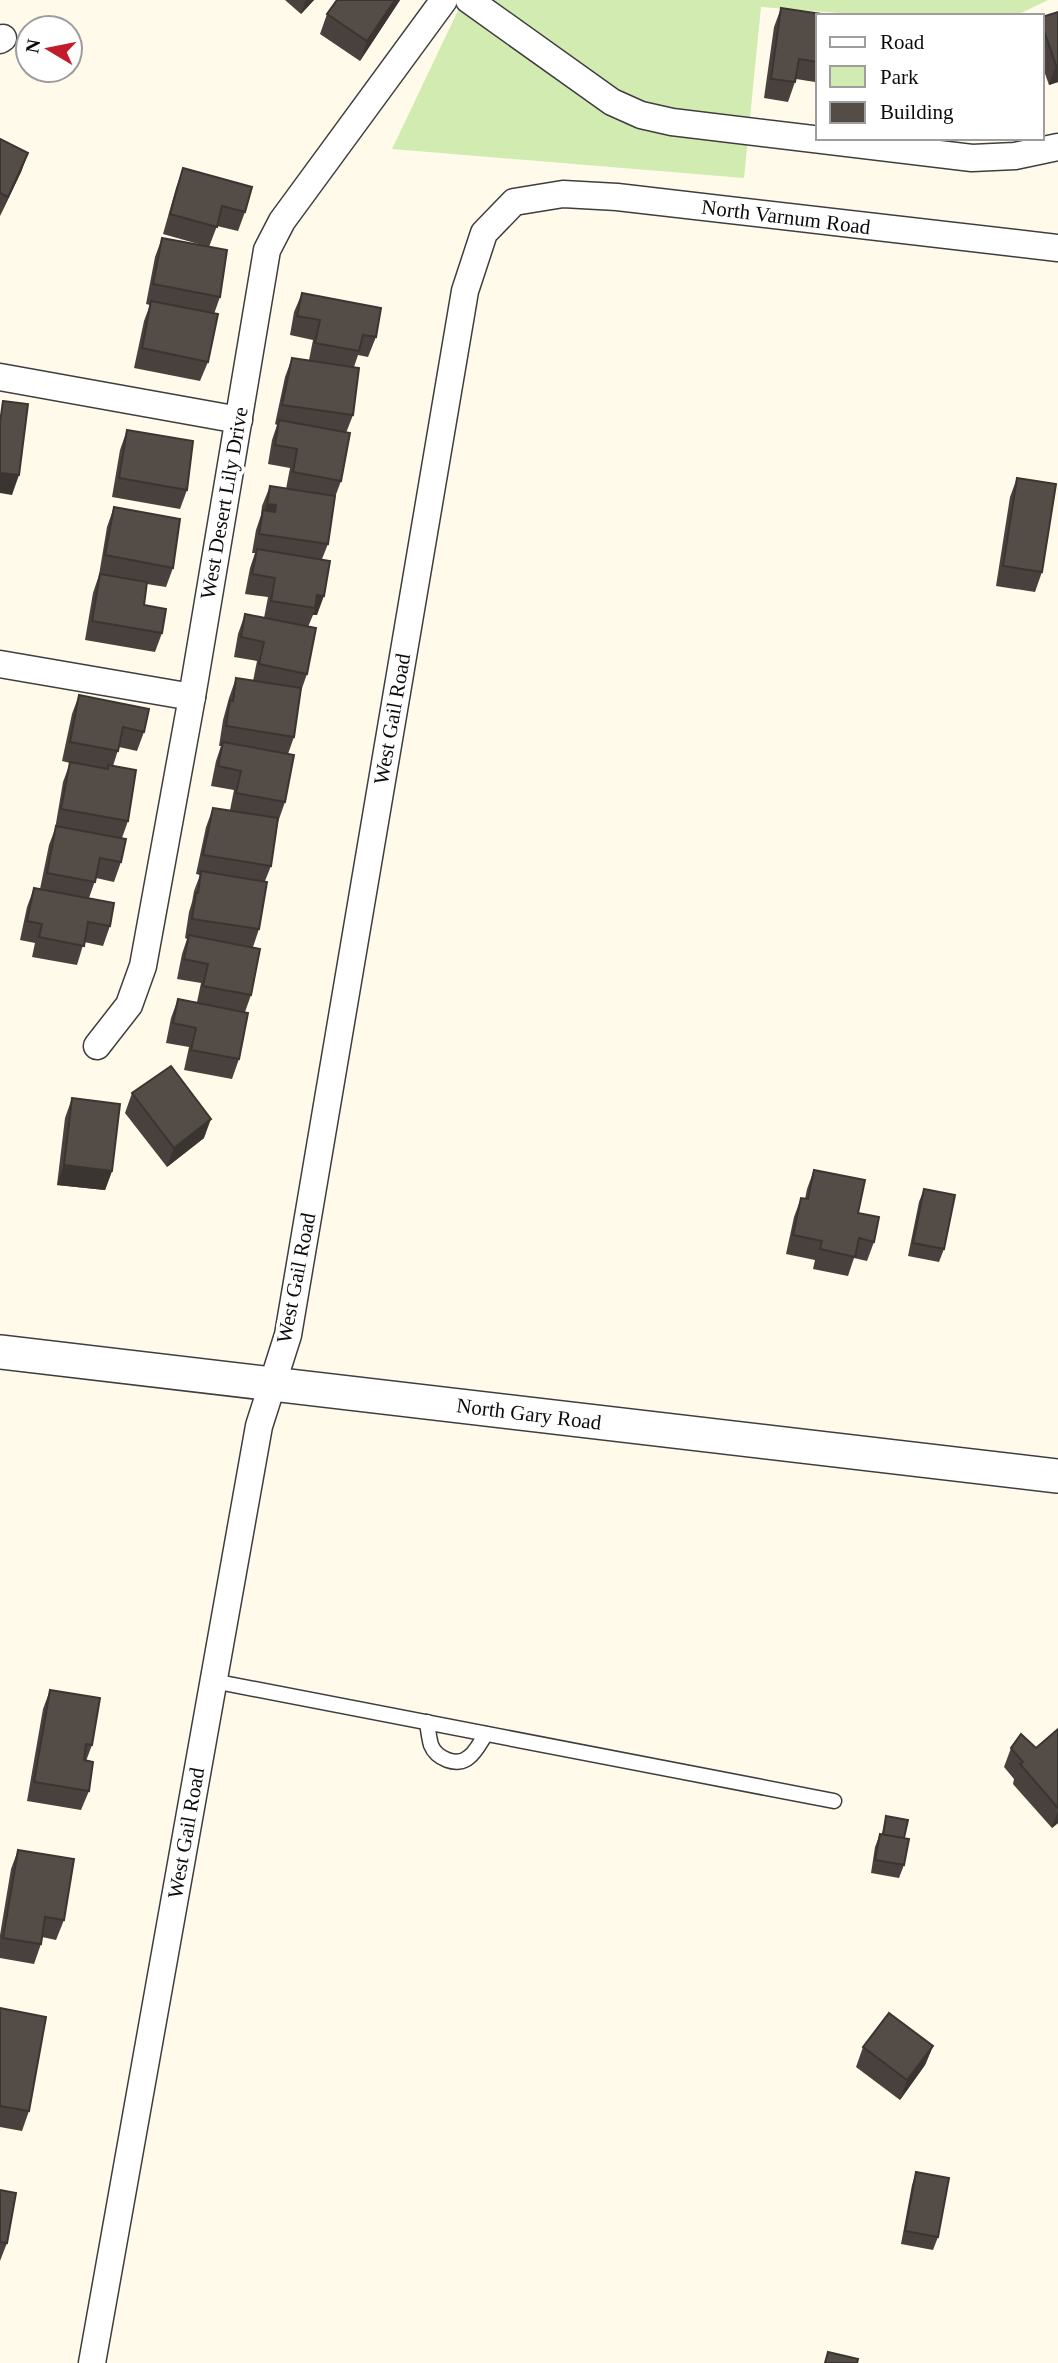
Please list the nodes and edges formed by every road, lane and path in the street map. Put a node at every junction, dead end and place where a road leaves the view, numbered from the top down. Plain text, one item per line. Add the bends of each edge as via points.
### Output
1 (444, 0) edge
2 (469, 0) edge
3 (816, 139) edge
4 (822, 140) edge
5 (1058, 147) edge
6 (514, 202) joint
7 (1058, 248) edge
8 (0, 377) edge
9 (239, 420) junction
10 (0, 664) edge
11 (192, 697) junction
12 (97, 1046) dead end
13 (0, 1352) edge
14 (271, 1383) junction
15 (1058, 1476) edge
16 (214, 1681) junction
17 (426, 1722) junction
18 (486, 1734) junction
19 (834, 1801) dead end
20 (92, 2363) edge

1 - 9 street, West Desert Lily Drive via 282,221 267,250
2 - 3 street via 612,102 640,115
4 - 5 street via 972,158 1016,156
6 - 7 street, North Varnum Road via 564,194 617,197
6 - 14 street, West Gail Road via 484,233 465,291 288,1335
8 - 9 street
9 - 11 street, West Desert Lily Drive
10 - 11 street
11 - 12 street, West Desert Lily Drive via 143,966 129,1005
13 - 14 street, North Gary Road
14 - 15 street, North Gary Road
14 - 16 street, West Gail Road via 259,1426
16 - 17 lane
16 - 20 street, West Gail Road
17 - 18 lane
17 - 18 lane via 432,1747 441,1758 453,1761 470,1757
18 - 19 lane

